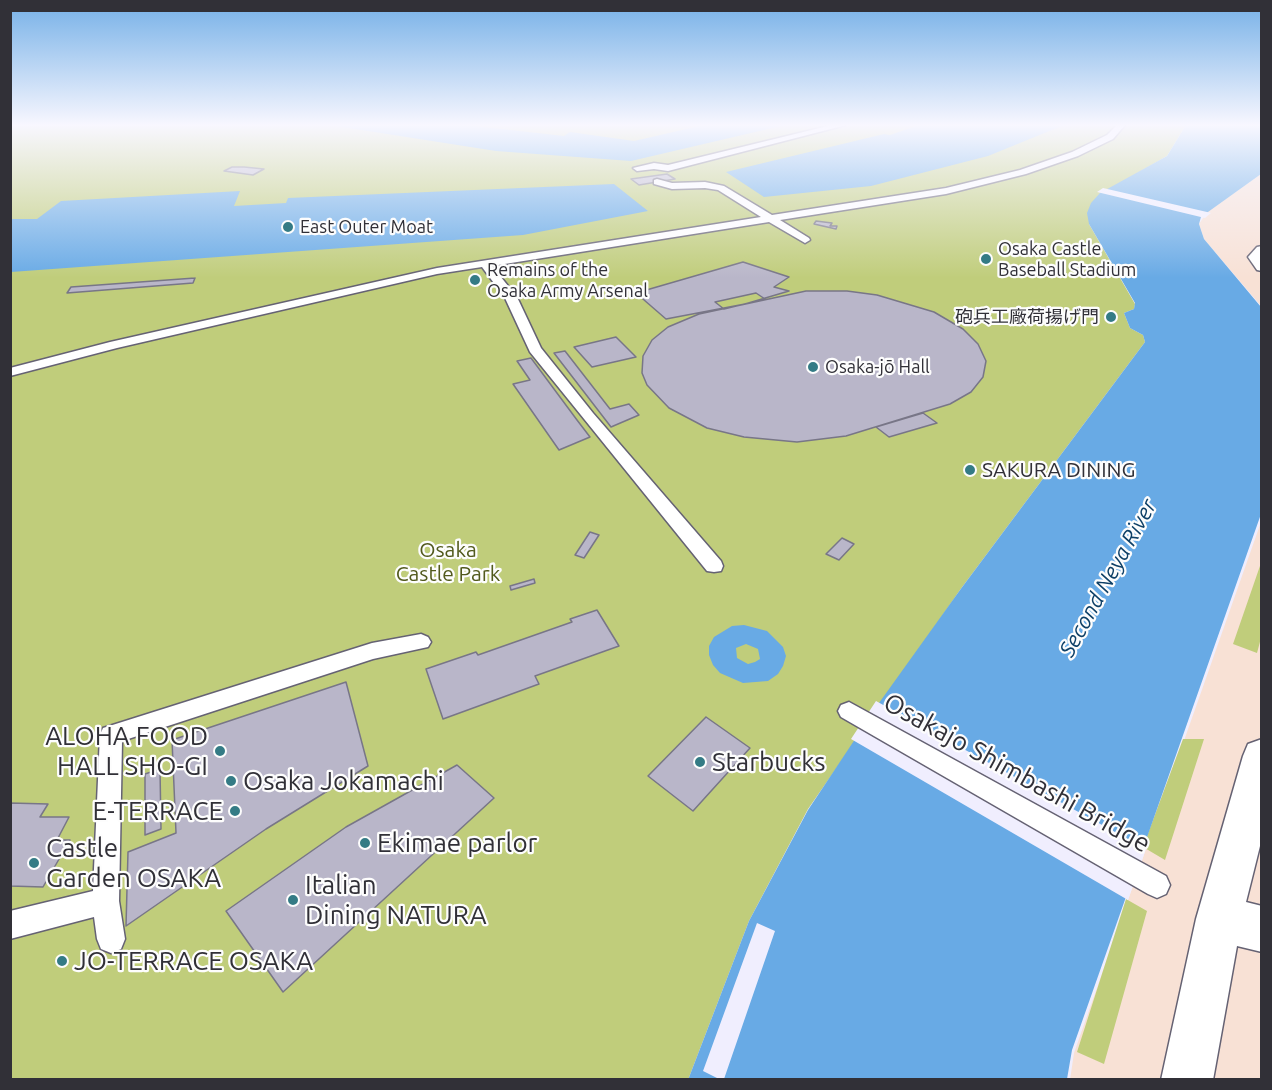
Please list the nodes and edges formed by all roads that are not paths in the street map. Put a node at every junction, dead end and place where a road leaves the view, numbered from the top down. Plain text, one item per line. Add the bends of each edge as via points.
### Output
1 (648, 176) edge
2 (1006, 176) edge
3 (773, 219) junction
4 (805, 240) dead end
5 (1262, 250) edge
6 (484, 263) junction
7 (1262, 267) edge
8 (10, 372) edge
9 (714, 566) dead end
10 (421, 642) dead end
11 (849, 711) dead end
12 (1262, 756) edge
13 (1157, 885) dead end
14 (106, 901) junction
15 (1219, 919) junction
16 (10, 925) edge
17 (1262, 929) edge
18 (111, 939) dead end
19 (1187, 1080) edge

1 - 3 street via 672,186 721,188
2 - 3 street via 946,191
3 - 4 street
3 - 6 street
5 - 7 street via 1255,257
6 - 8 street via 331,294
6 - 9 street via 511,297 535,349
10 - 14 street via 372,651 111,735
11 - 13 street, Osakajo Shimbashi Bridge
12 - 15 street
14 - 16 street
14 - 18 street
15 - 17 street
15 - 19 street

